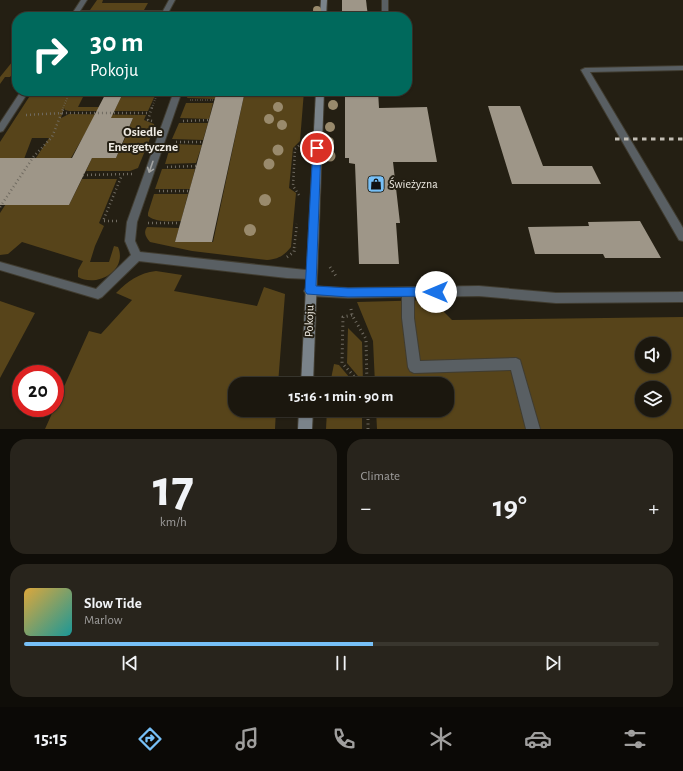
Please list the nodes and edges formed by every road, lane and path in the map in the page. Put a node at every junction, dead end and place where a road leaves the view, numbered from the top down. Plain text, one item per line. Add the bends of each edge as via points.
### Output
1 (84, 0) edge
2 (172, 0) edge
3 (324, 0) edge
4 (385, 0) edge
5 (76, 12) edge
6 (166, 12) edge
7 (323, 12) edge
8 (385, 12) edge
9 (683, 68) edge
10 (22, 96) edge
11 (68, 96) edge
12 (176, 96) edge
13 (320, 96) edge
14 (184, 100) dead end
15 (214, 100) dead end
16 (62, 113) junction
17 (149, 114) dead end
18 (8, 116) junction
19 (209, 120) dead end
20 (177, 121) dead end
21 (0, 129) edge
22 (128, 132) dead end
23 (156, 132) dead end
24 (169, 142) dead end
25 (203, 142) dead end
26 (304, 142) dead end
27 (196, 166) dead end
28 (161, 167) dead end
29 (84, 175) dead end
30 (122, 175) dead end
31 (152, 191) dead end
32 (189, 191) dead end
33 (298, 201) dead end
34 (0, 207) edge
35 (297, 223) dead end
36 (683, 237) edge
37 (137, 256) junction
38 (283, 261) dead end
39 (329, 261) dead end
40 (0, 266) edge
41 (311, 274) junction
42 (310, 291) junction
43 (348, 292) junction
44 (408, 292) junction
45 (683, 297) edge
46 (352, 315) junction
47 (307, 377) edge
48 (355, 377) edge
49 (367, 377) edge
50 (306, 417) edge
51 (368, 417) edge
52 (305, 429) edge
53 (368, 429) edge
54 (533, 429) edge

1 - 5 lane
2 - 6 lane
3 - 7 street
4 - 8 lane
9 - 36 lane via 585,70
10 - 18 lane
11 - 16 path
12 -> 37 lane via 132,222 130,241
13 - 41 street, Pokoju
14 - 15 path
16 - 17 path
16 - 18 path
16 - 34 path via 52,137 34,156
18 - 21 lane
19 - 20 path
22 - 23 path
24 - 25 path
26 - 33 path via 295,149 293,186 299,193
27 - 28 path
29 - 30 path
31 - 32 path
35 - 38 path via 294,252
37 - 40 lane via 98,294
37 - 41 lane
39 - 43 path via 334,274 347,284
41 - 42 street, Pokoju
42 - 43 lane
42 - 47 street, Pokoju
43 - 44 lane
43 - 46 path
44 - 45 lane via 479,292 556,298
44 - 54 lane via 408,318 414,367 516,364
46 - 48 path via 343,317 342,363
46 - 49 path via 366,339
50 - 52 street
51 - 53 path

